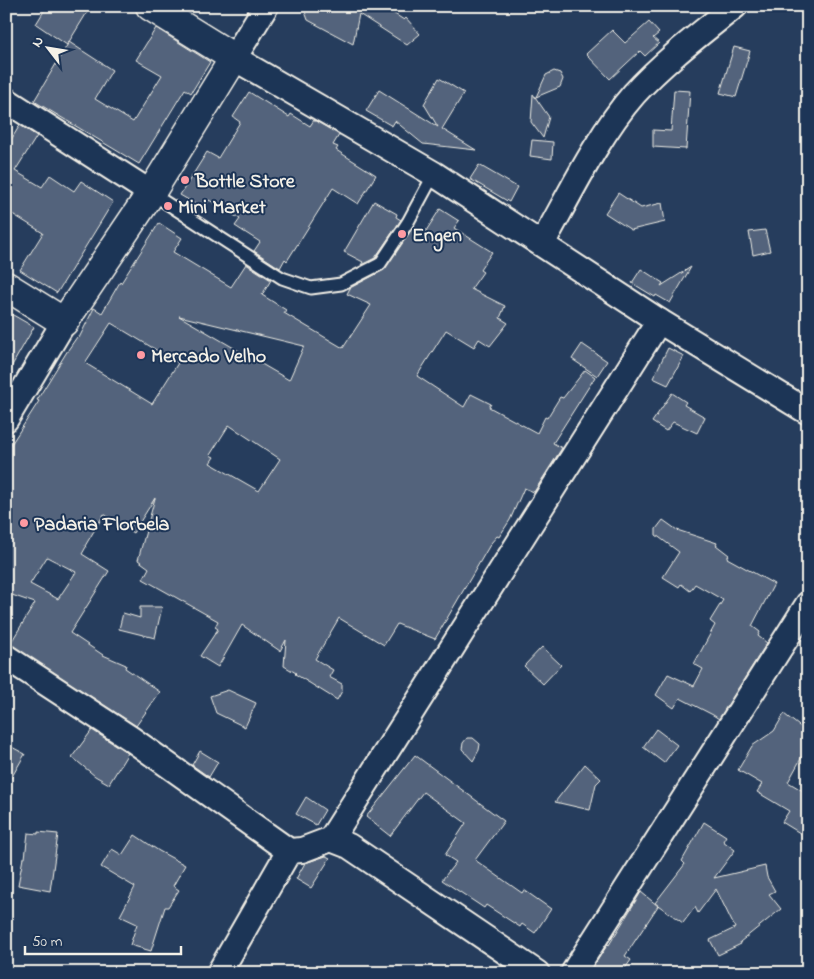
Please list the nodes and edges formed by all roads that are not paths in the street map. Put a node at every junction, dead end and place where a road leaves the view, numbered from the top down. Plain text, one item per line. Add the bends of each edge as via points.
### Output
1 (150, 6) edge
2 (266, 6) edge
3 (735, 6) edge
4 (234, 58) junction
5 (6, 100) edge
6 (434, 174) junction
7 (151, 193) junction
8 (542, 244) junction
9 (6, 286) edge
10 (660, 321) junction
11 (64, 322) junction
12 (808, 412) edge
13 (6, 419) edge
14 (808, 604) edge
15 (6, 657) edge
16 (331, 839) junction
17 (289, 851) junction
18 (219, 973) edge
19 (538, 973) edge
20 (574, 973) edge

1 - 4 main road
2 - 4 street
3 - 8 street via 675,54 634,95 601,139
4 - 6 street
4 - 7 main road
5 - 7 street
6 - 7 lane via 380,264 341,284 311,288 282,278
6 - 8 street
7 - 11 main road
8 - 10 street
9 - 11 main road
10 - 12 street
10 - 16 street
11 - 13 street
14 - 20 street
15 - 17 street via 130,738
16 - 17 street via 302,850
16 - 19 street via 349,846
17 - 18 street

